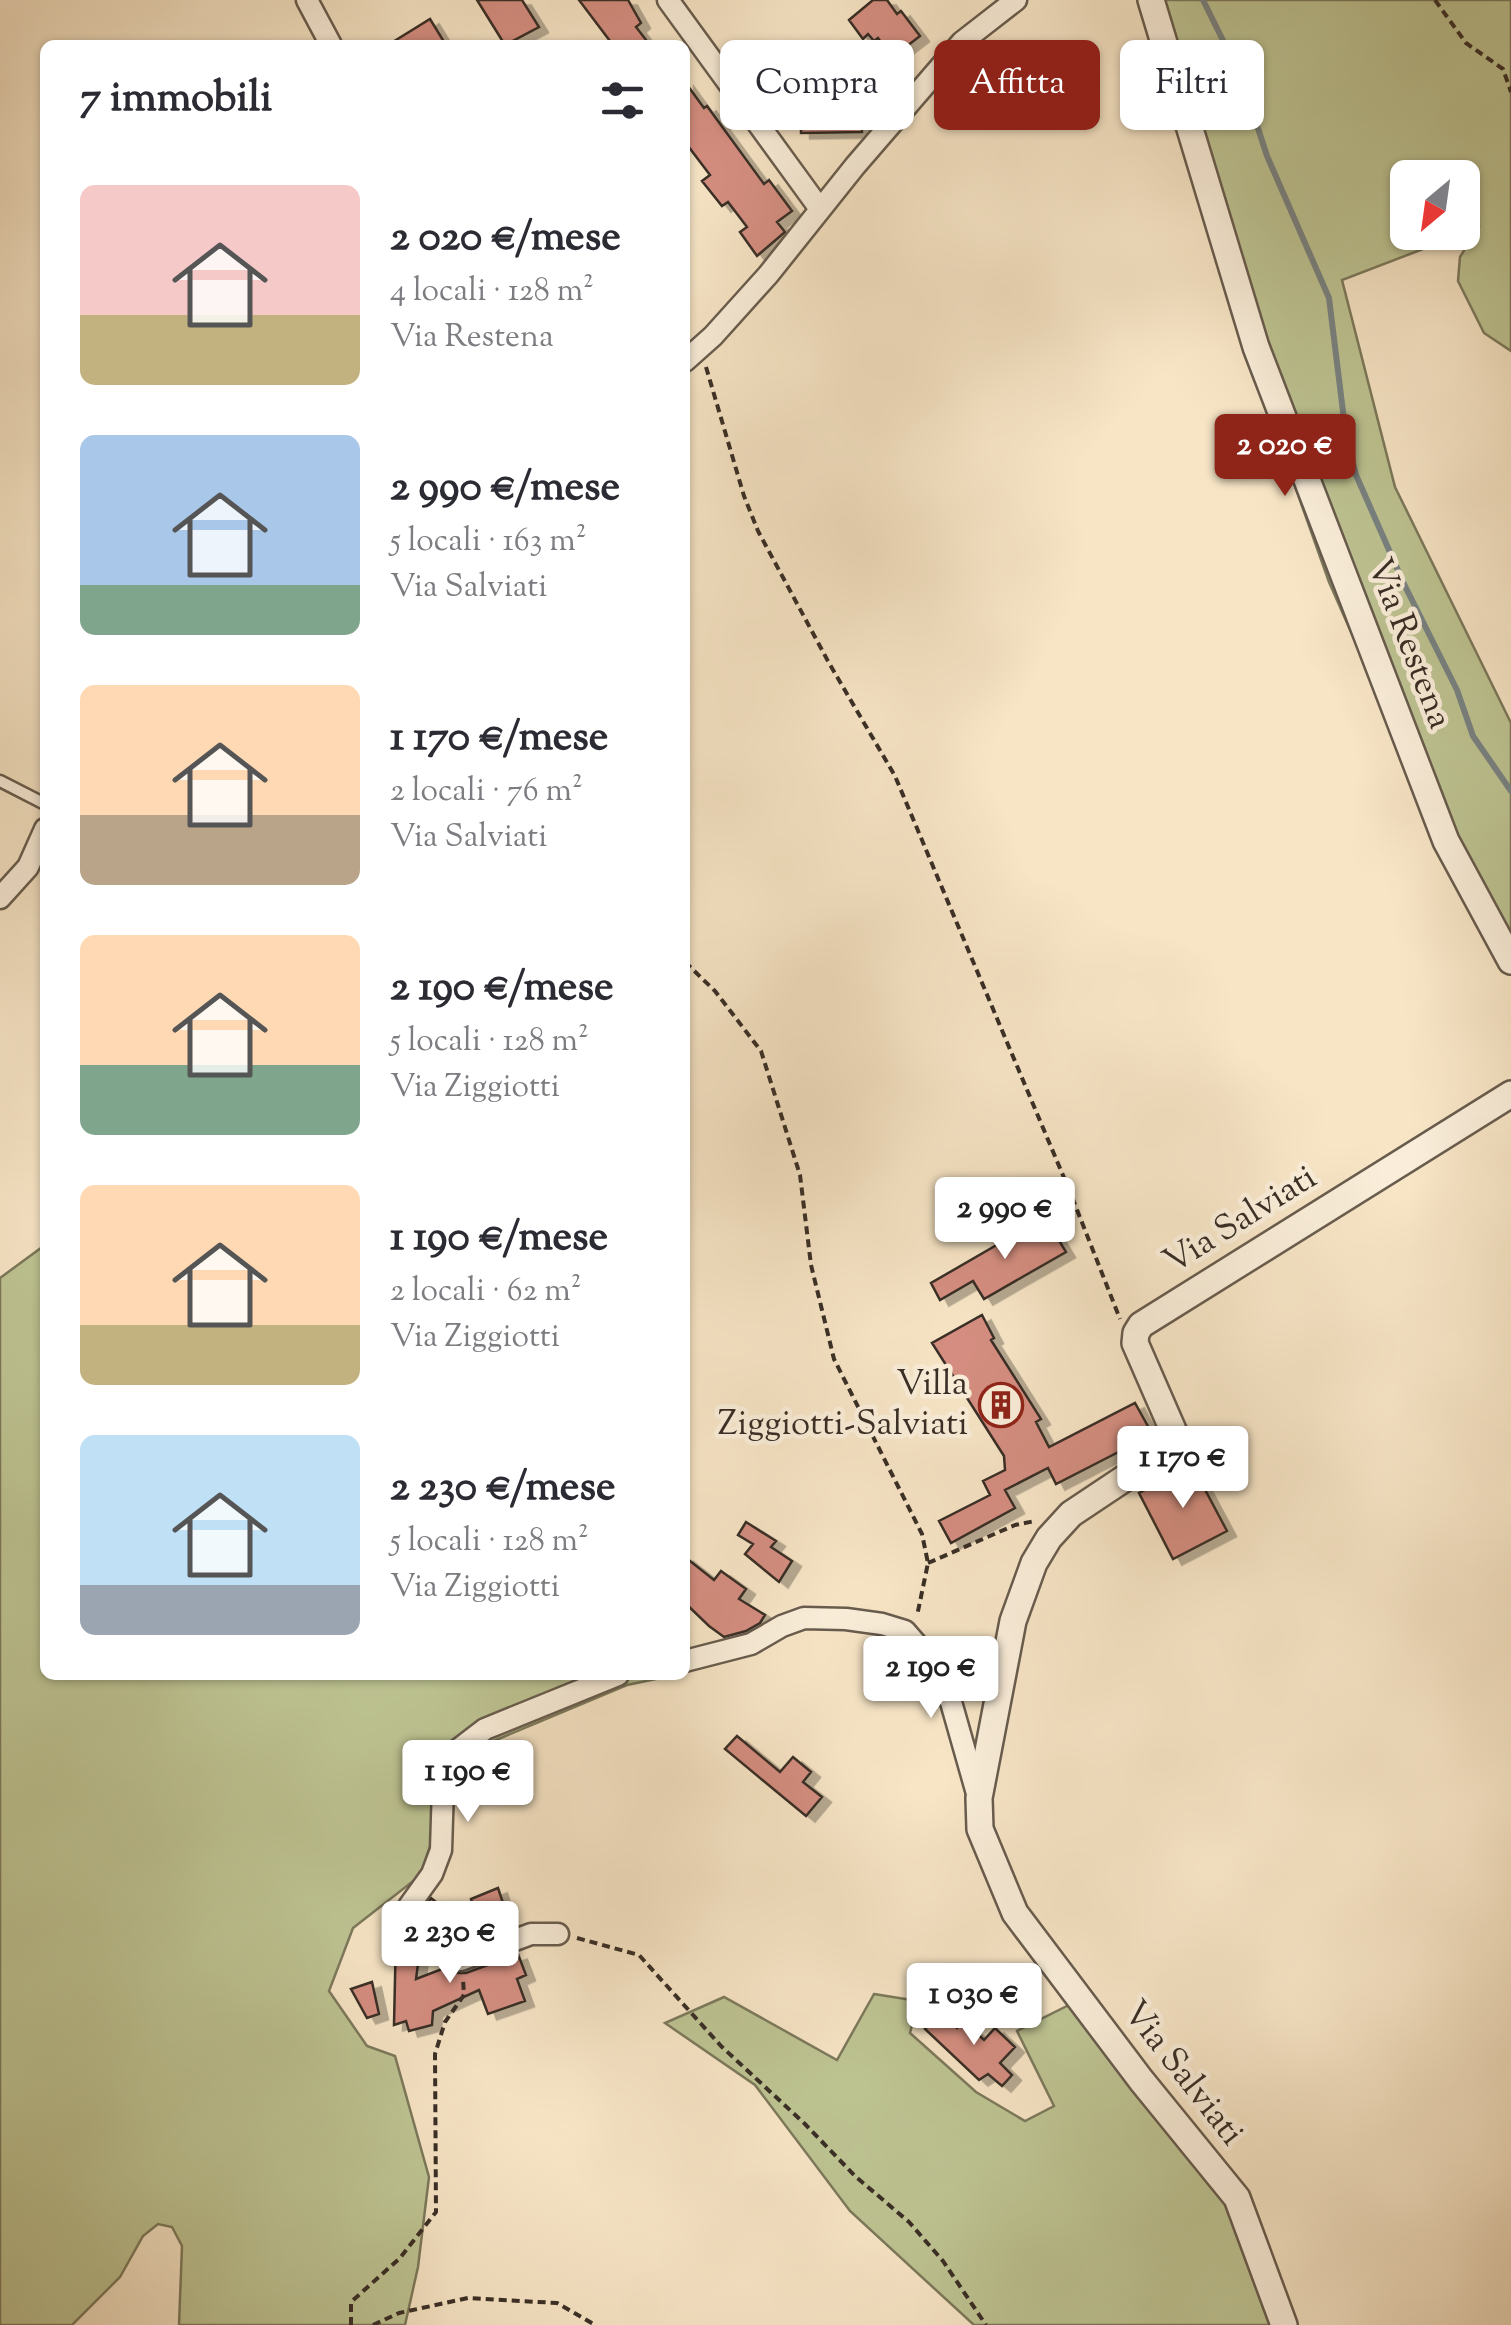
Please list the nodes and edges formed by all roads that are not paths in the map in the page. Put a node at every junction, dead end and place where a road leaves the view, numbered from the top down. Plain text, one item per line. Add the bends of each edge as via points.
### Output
1 (307, 0) edge
2 (668, 0) edge
3 (1151, 0) edge
4 (1014, 1) edge
5 (328, 40) edge
6 (820, 209) junction
7 (692, 355) edge
8 (0, 781) edge
9 (40, 801) edge
10 (40, 839) edge
11 (0, 898) edge
12 (1511, 961) edge
13 (1511, 1094) edge
14 (690, 1659) edge
15 (605, 1680) edge
16 (978, 1798) junction
17 (558, 1934) road end
18 (1284, 2325) edge

1 - 5 street
2 - 6 street
3 - 12 street, Via Restena via 1256,347 1446,841
4 - 6 street via 962,42
6 - 7 street
8 - 9 lane
10 - 11 street via 28,867
13 - 16 street, Via Salviati via 1141,1325 1135,1343 1176,1437 1173,1446 1071,1514 1034,1563 1012,1621
14 - 16 street via 751,1644 804,1618 904,1631 951,1702
15 - 17 street via 485,1728 455,1752 442,1787 441,1850 409,1906 419,1931 461,1960 532,1934
16 - 18 street, Via Salviati via 980,1829 1014,1913 1237,2198

